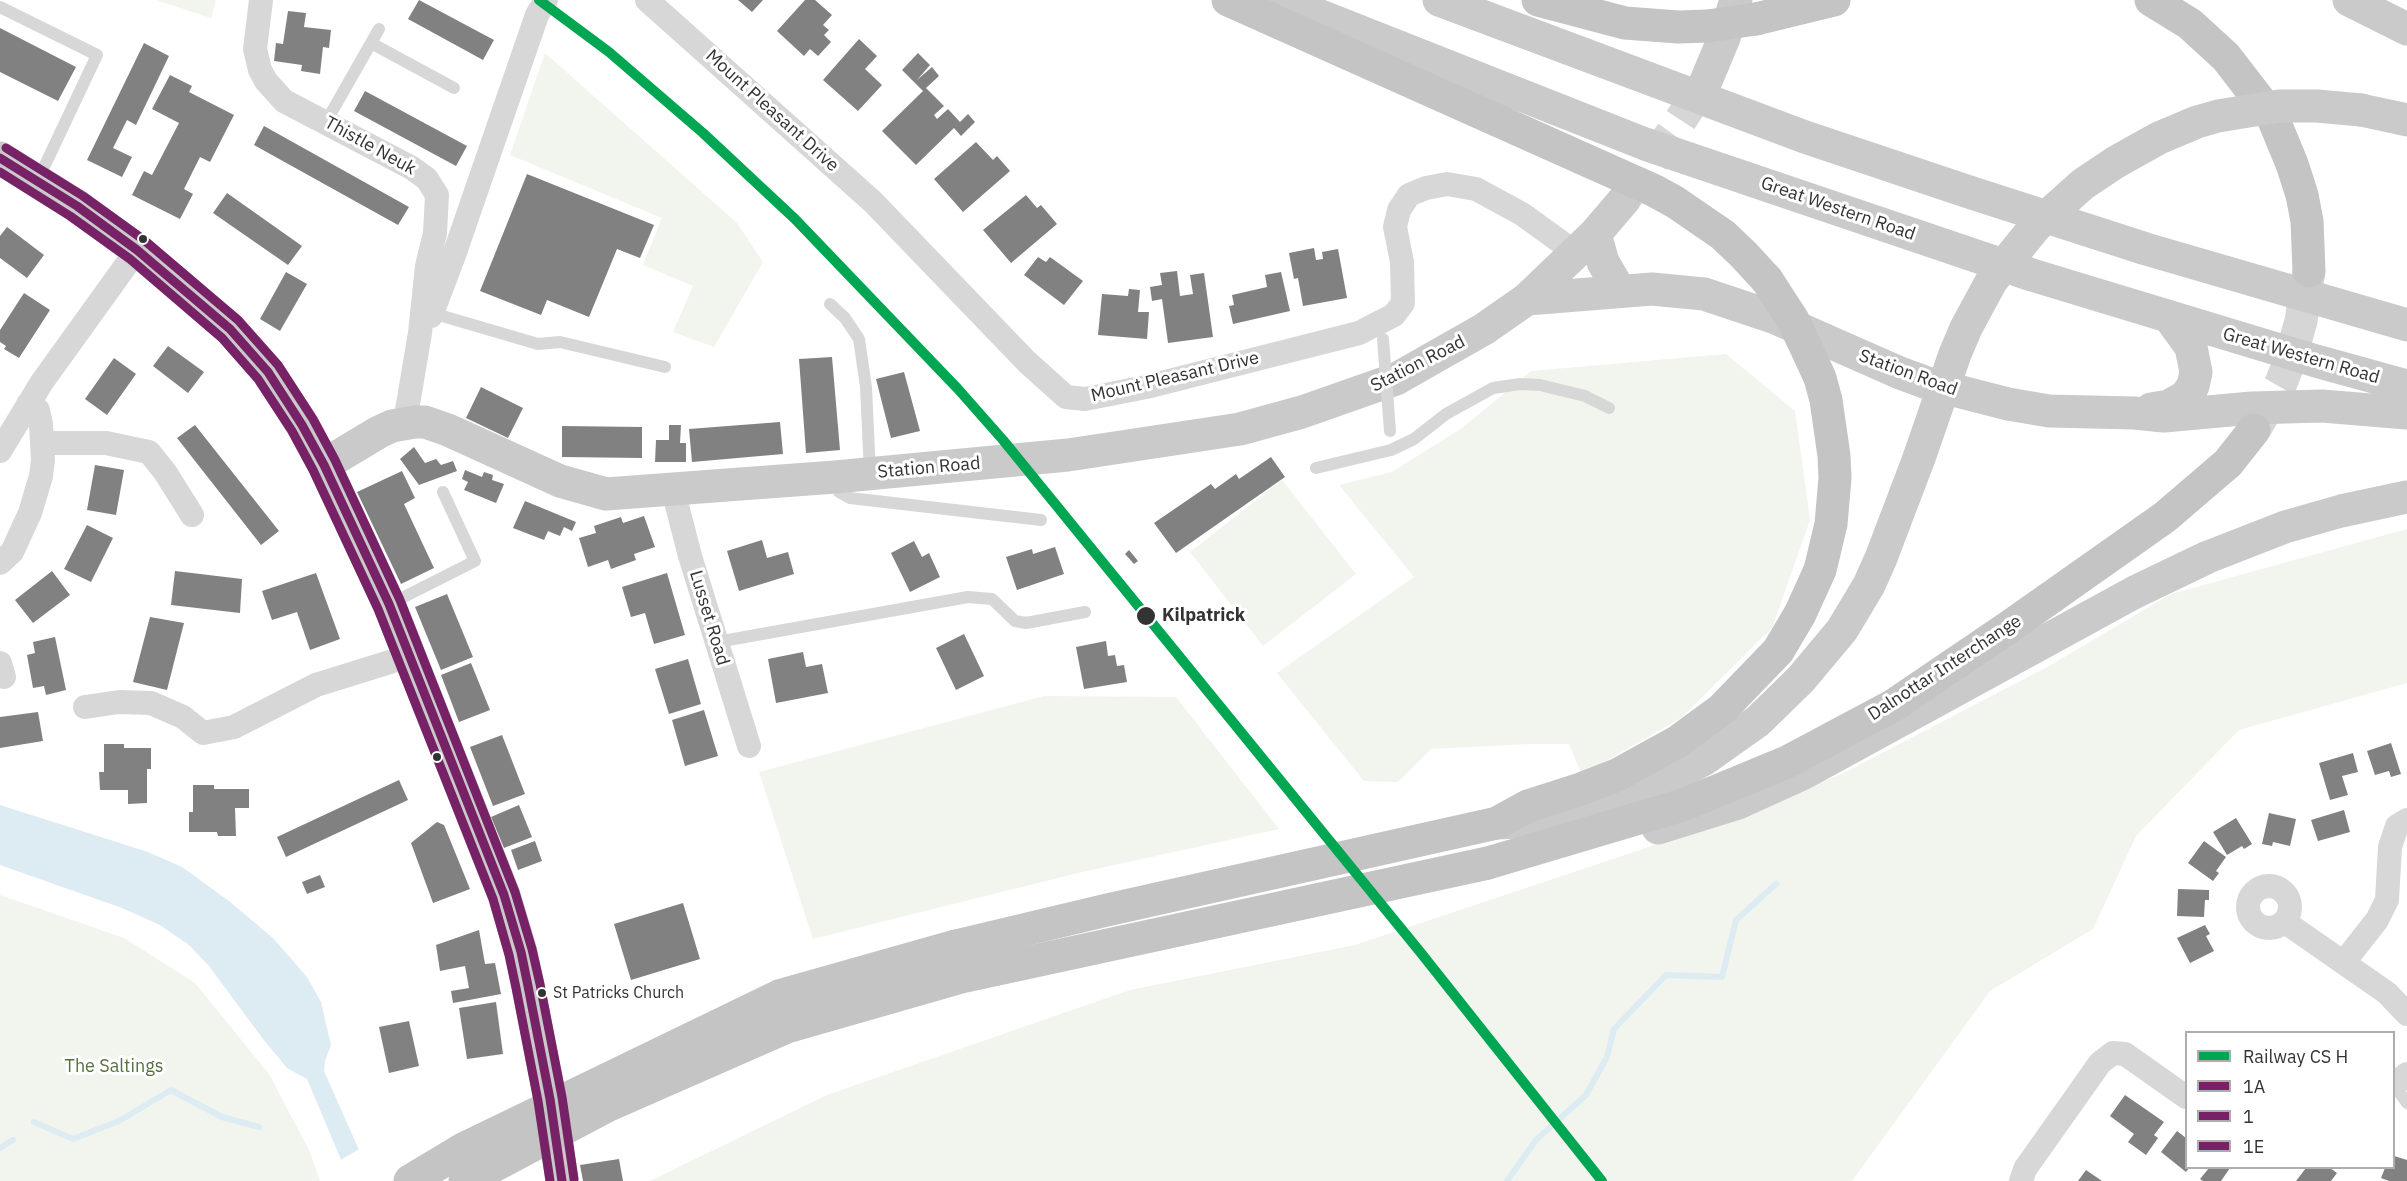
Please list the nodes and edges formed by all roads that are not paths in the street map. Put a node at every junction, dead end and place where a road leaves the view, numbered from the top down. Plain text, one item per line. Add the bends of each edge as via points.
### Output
1 (261, 0) edge
2 (647, 0) edge
3 (1228, 0) edge
4 (1280, 0) edge
5 (1439, 0) edge
6 (1538, 0) edge
7 (1834, 0) edge
8 (2151, 0) edge
9 (2349, 0) edge
10 (0, 7) edge
11 (541, 8) edge
12 (1746, 10) edge
13 (379, 29) dead end
14 (2407, 29) edge
15 (371, 43) junction
16 (1706, 81) tunnel mouth
17 (454, 88) dead end
18 (2407, 120) edge
19 (326, 122) junction
20 (0, 158) edge
21 (38, 180) junction
22 (1624, 200) tunnel mouth
23 (1586, 243) junction
24 (137, 250) junction
25 (2309, 271) tunnel mouth
26 (1619, 290) junction
27 (1527, 299) junction
28 (830, 304) dead end
29 (2170, 318) junction
30 (426, 323) junction
31 (2407, 325) edge
32 (1382, 330) junction
33 (665, 367) dead end
34 (2407, 386) edge
35 (28, 405) junction
36 (1609, 408) dead end
37 (2134, 413) junction
38 (2407, 413) edge
39 (405, 422) junction
40 (2254, 430) tunnel mouth
41 (42, 442) junction
42 (1391, 450) junction
43 (0, 451) edge
44 (324, 465) junction
45 (1316, 468) dead end
46 (870, 474) junction
47 (835, 477) junction
48 (673, 490) junction
49 (443, 492) dead end
50 (2407, 497) edge
51 (178, 506) dead end
52 (1041, 520) dead end
53 (0, 562) edge
54 (389, 604) junction
55 (1085, 612) dead end
56 (717, 642) junction
57 (409, 656) junction
58 (85, 706) dead end
59 (748, 746) dead end
60 (2407, 820) edge
61 (1497, 823) junction
62 (1488, 863) junction
63 (2285, 922) dead end
64 (2344, 962) junction
65 (2407, 1014) edge
66 (2407, 1074) edge
67 (2395, 1084) edge
68 (2395, 1086) edge
69 (2185, 1096) edge
70 (2407, 1102) edge
71 (410, 1181) edge
72 (465, 1181) edge
73 (562, 1181) edge
74 (2021, 1181) edge

1 - 19 street, Thistle Neuk via 255,49 263,75 284,101
2 - 32 street, Mount Pleasant Drive via 873,202 1027,362 1066,397 1085,399 1146,387
3 - 61 highway, bridge via 1675,202 1723,235 1767,280 1793,320 1820,378 1831,428 1835,478 1831,524 1820,570 1778,651 1722,709 1677,742 1617,775 1528,806
4 - 29 main road, Great Western Road via 1645,144
5 - 31 main road via 1858,155 2146,249
6 - 12 highway, bridge via 1625,23 1678,27 1708,26
7 - 12 highway
8 - 25 highway via 2190,24 2226,57 2273,118 2302,195
9 - 14 main road
10 - 21 lane via 97,55
11 - 30 street via 453,258
12 - 16 main road via 1724,38
13 - 15 lane
15 - 17 lane
15 - 19 lane
18 - 61 main road, bridge via 2317,106 2279,106 2218,116 2149,144 2083,184 2035,227 1992,280 1955,354 1881,558 1857,607 1815,663 1758,721 1703,760 1650,788 1543,821
19 - 30 street, Thistle Neuk via 412,168 428,179 437,195
20 - 21 main road
21 - 24 main road
22 - 23 main road, Station Road
23 - 26 main road
23 - 27 main road, Station Road
23 - 32 street, Mount Pleasant Drive via 1476,189 1447,184 1409,195 1399,210 1395,227 1402,262 1403,303
24 - 35 street
24 - 44 main road via 251,350 290,405
26 - 27 main road, Station Road
26 - 37 main road, Station Road via 1704,294 1733,302 1900,373 1989,400 2049,411
27 - 46 main road, Station Road via 1484,330 1395,379 1268,422 1190,438 1068,455
28 - 46 lane via 859,339 866,387
29 - 34 main road, Great Western Road
29 - 37 main road via 2191,347 2195,366 2193,386 2185,397 2169,405
30 - 33 lane via 538,344 561,342
30 - 39 street, Thistle Neuk
32 - 42 lane, bridge
35 - 41 street via 38,410
35 - 43 street
36 - 42 lane via 1585,396 1540,385 1493,388
37 - 38 main road via 2164,416 2322,406
39 - 44 main road, Station Road via 379,432
39 - 48 main road, Station Road via 425,422 448,430 581,488 606,494
40 - 62 highway, Dalnottar Interchange via 2228,463 2165,517 1893,705 1787,762 1683,805
41 - 51 street via 106,443 149,452
41 - 53 street via 41,476 30,513 12,552
42 - 45 lane
44 - 54 main road
46 - 47 main road, Station Road
47 - 48 main road, Station Road
47 - 52 lane via 838,492 850,498
48 - 56 street, Lusset Road
49 - 54 lane via 475,561
50 - 62 main road via 2285,527 2208,557 2135,592 1802,774 1738,803 1528,862
54 - 57 main road
55 - 56 lane via 1026,623 1015,621 992,599 968,597
56 - 59 street, Lusset Road
57 - 58 street via 316,685 234,727 203,733 183,717 151,703
57 - 73 main road via 513,922 550,1099
60 - 64 street via 2397,826 2390,847 2387,900 2377,920
61 - 71 highway, bridge via 1072,918 779,996 465,1148
62 - 72 highway, Dalnottar Interchange, bridge via 965,976 787,1027 607,1107
63 - 64 street
64 - 65 street via 2387,993
66 - 67 street
68 - 70 lane
69 - 74 street via 2125,1054 2113,1053 2100,1063 2025,1169

